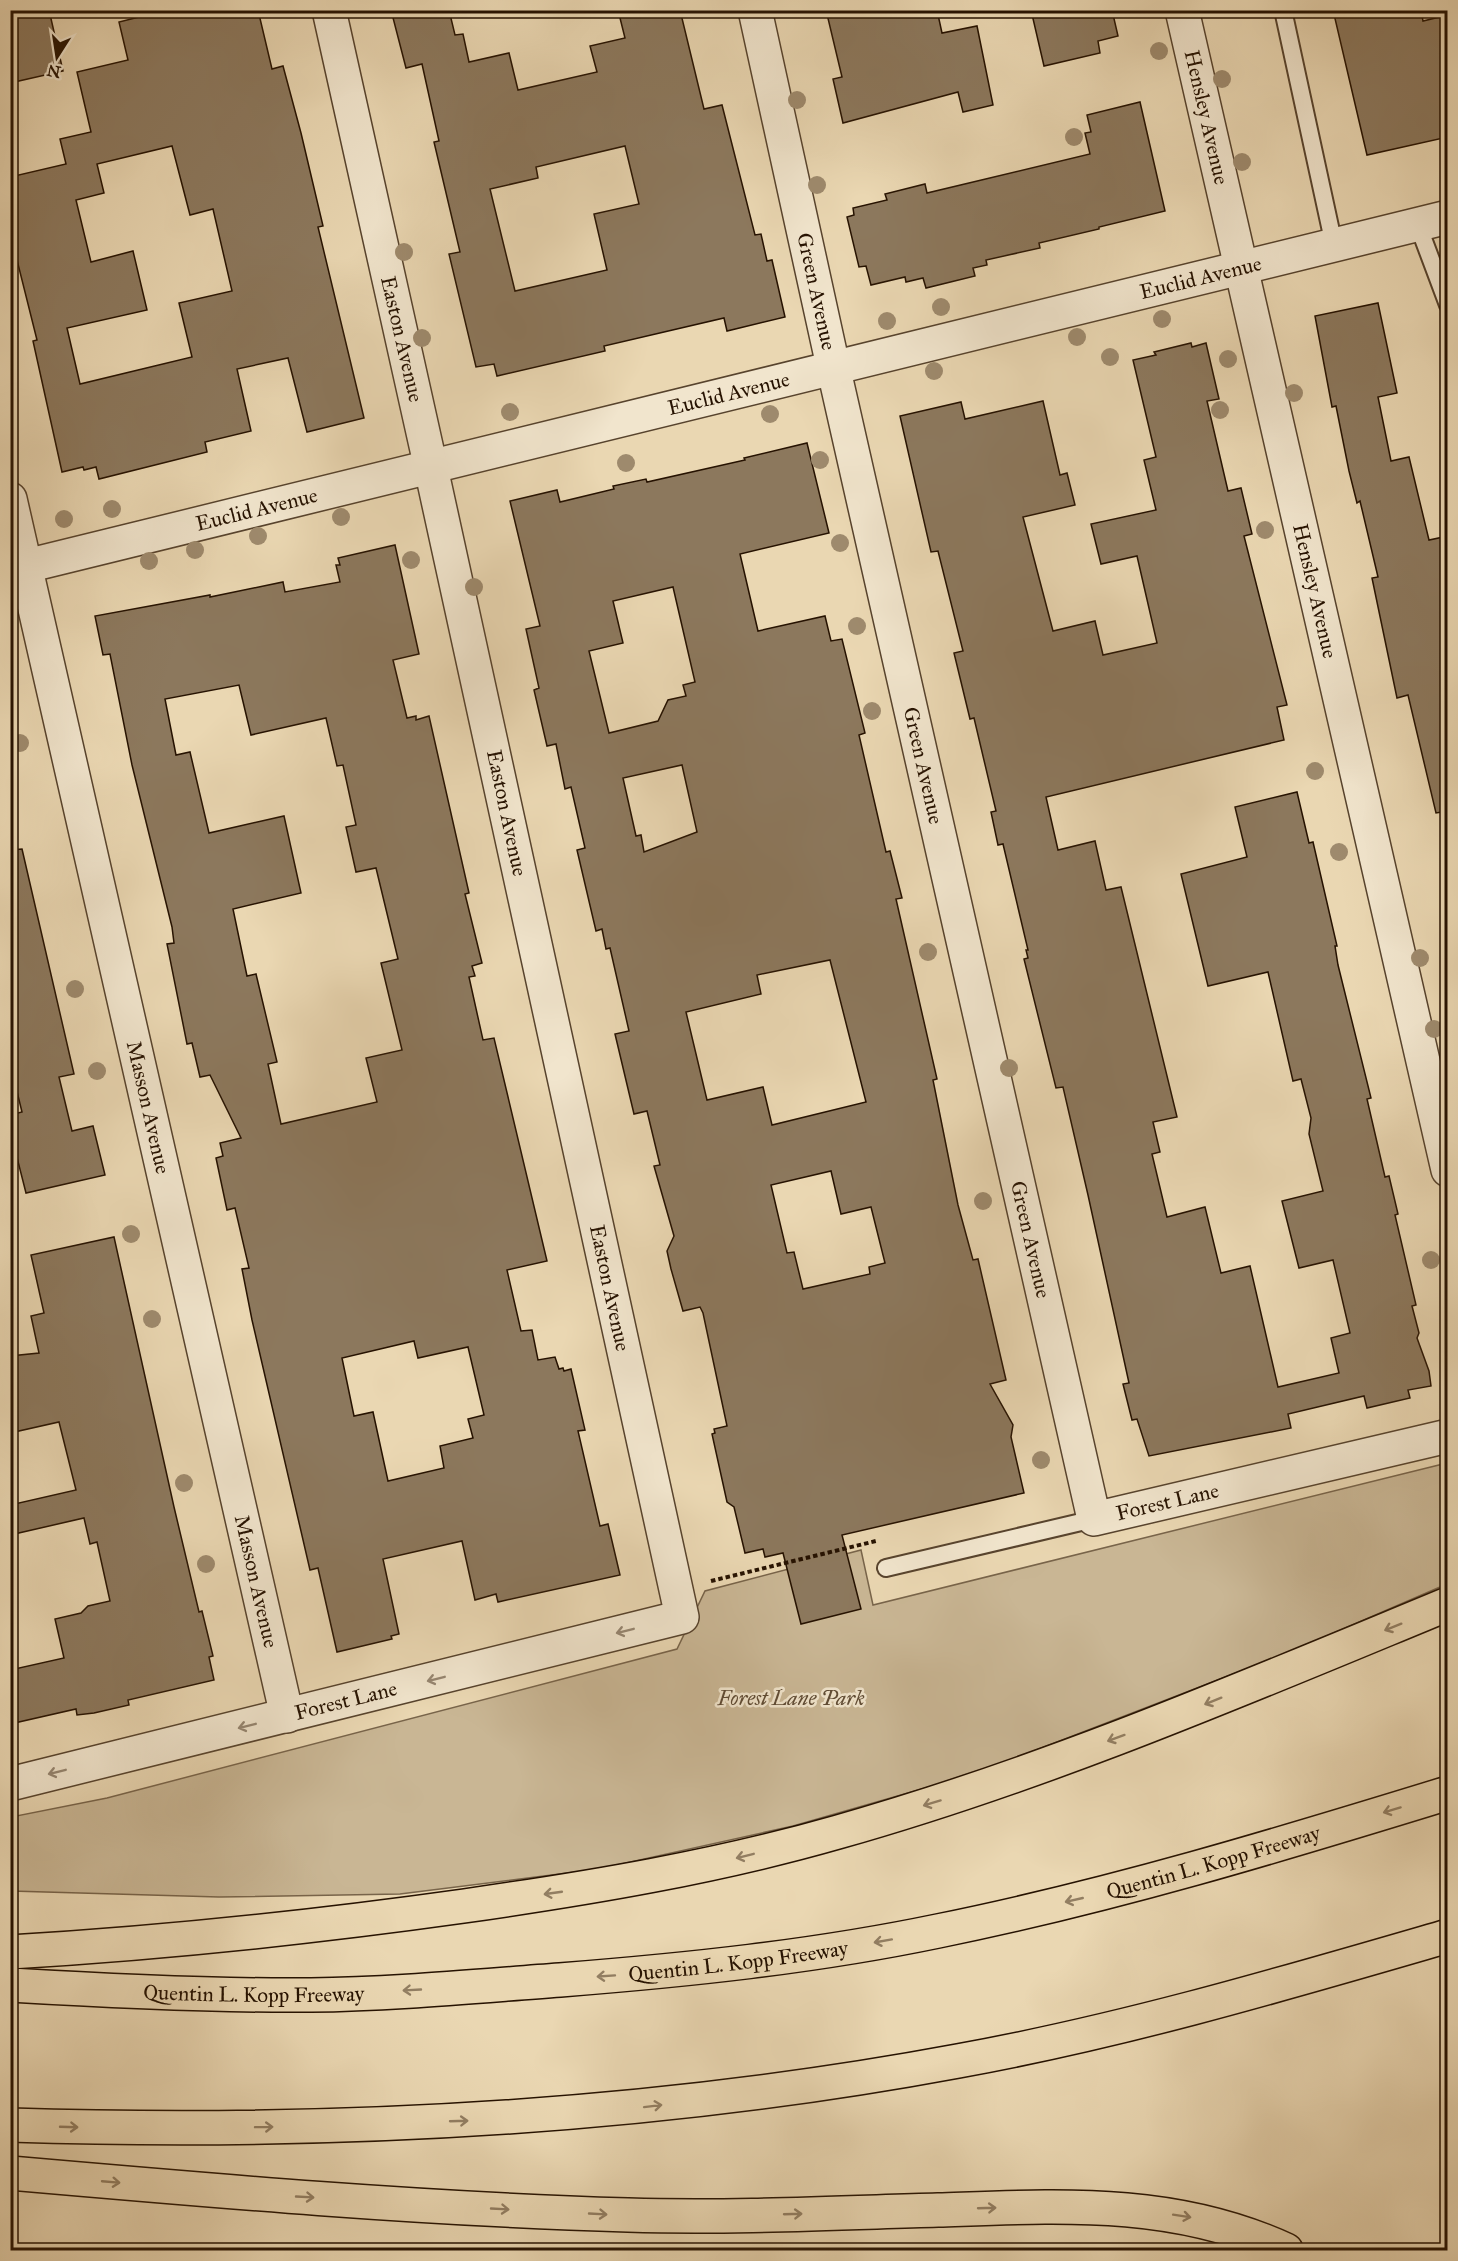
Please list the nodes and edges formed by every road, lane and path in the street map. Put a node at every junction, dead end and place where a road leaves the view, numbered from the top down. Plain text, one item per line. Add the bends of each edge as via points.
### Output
1 (329, 10) edge
2 (755, 10) edge
3 (1182, 10) edge
4 (1283, 10) edge
5 (1433, 221) edge
6 (1334, 245) junction
7 (1239, 268) junction
8 (1448, 305) edge
9 (833, 366) junction
10 (432, 468) junction
11 (10, 499) edge
12 (18, 569) edge
13 (1448, 1170) edge
14 (1448, 1436) edge
15 (1094, 1519) junction
16 (886, 1568) joint
17 (679, 1604) junction
18 (1448, 1604) edge
19 (287, 1716) junction
20 (10, 1784) edge
21 (1448, 1793) edge
22 (1448, 1936) edge
23 (10, 1952) edge
24 (10, 1985) edge
25 (10, 2125) edge
26 (10, 2173) edge
27 (1286, 2250) edge

1 - 10 street, Easton Avenue
2 - 9 street, Green Avenue
3 - 7 street, Hensley Avenue
4 - 6 lane
5 - 6 street, Euclid Avenue
5 - 8 lane
6 - 7 street, Euclid Avenue
7 - 9 street, Euclid Avenue
7 - 13 street, Hensley Avenue
9 - 10 street, Euclid Avenue
9 - 15 street, Green Avenue
10 - 12 street, Euclid Avenue
10 - 17 street, Easton Avenue
11 - 12 street, Masson Avenue
12 - 19 street, Masson Avenue
14 - 15 street, Forest Lane
15 - 16 lane, Forest Lane
16 - 17 path via 875,1540
17 -> 19 street, Forest Lane
18 -> 23 highway via 1171,1718 954,1797 837,1833 720,1862 588,1888 279,1930
19 -> 20 street, Forest Lane
21 -> 24 highway, Quentin L. Kopp Freeway via 1246,1855 1095,1895 936,1932 787,1957 630,1975 314,1995 154,1994
25 -> 22 highway via 148,2129 479,2120 642,2107 803,2086 959,2061 1114,2029
26 -> 27 highway via 231,2193 628,2215 1131,2208 1195,2218

